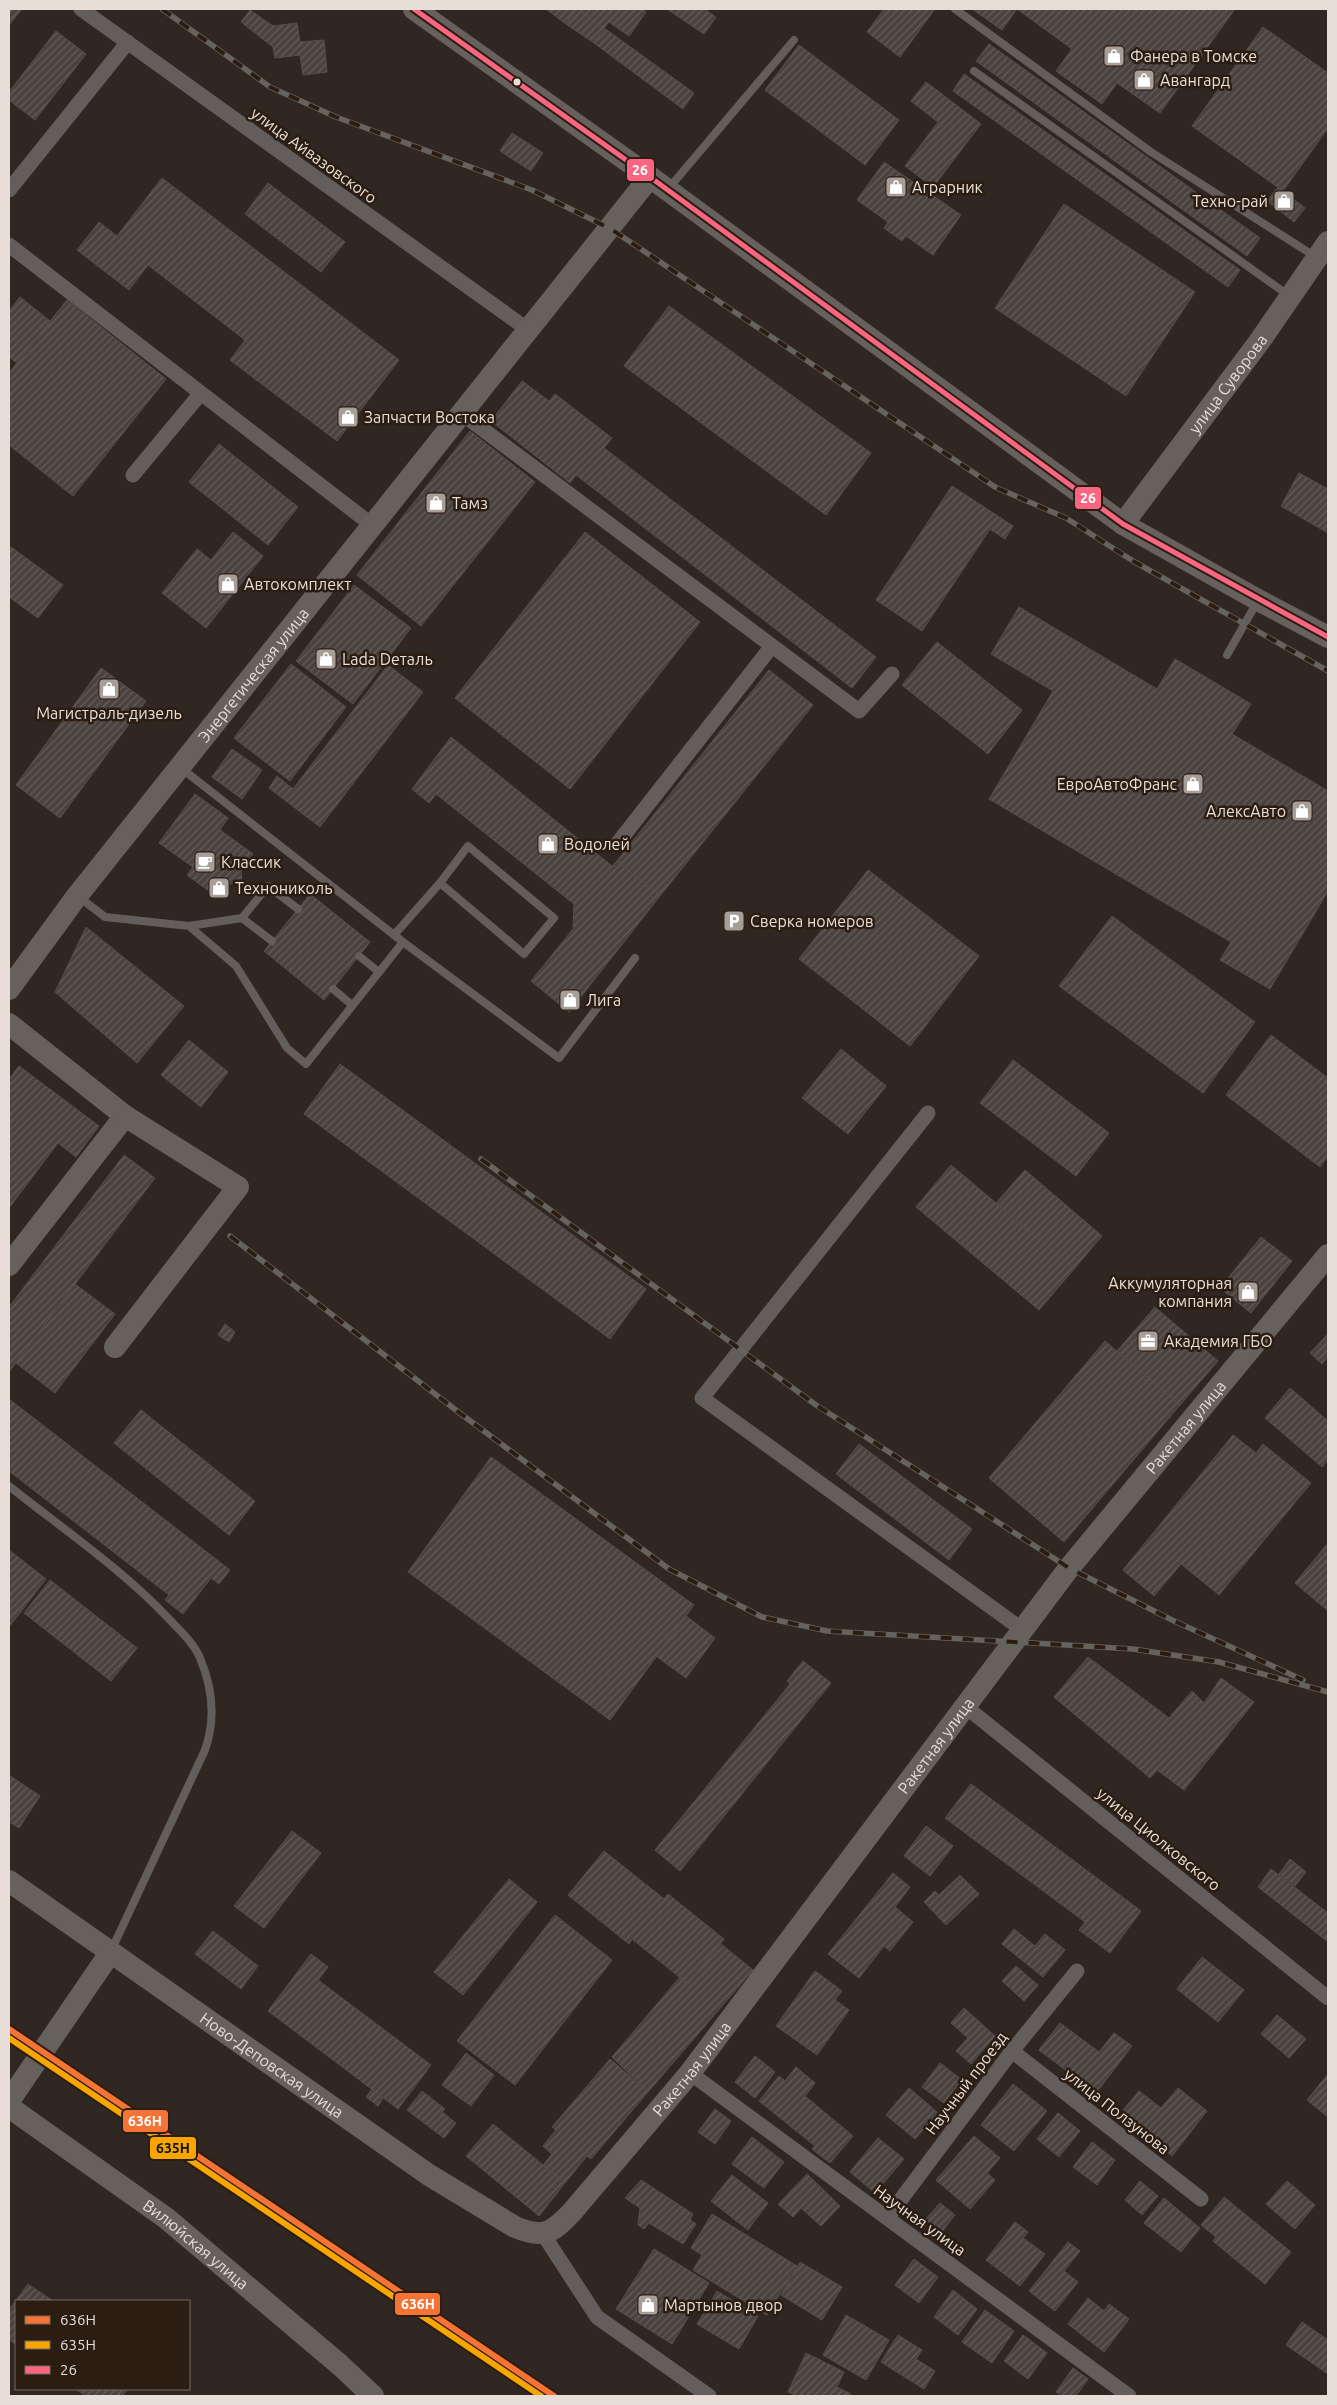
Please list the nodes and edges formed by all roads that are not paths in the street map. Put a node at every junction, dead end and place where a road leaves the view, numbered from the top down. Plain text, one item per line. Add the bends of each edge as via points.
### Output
1 (81, 9) edge
2 (414, 9) edge
3 (955, 9) edge
4 (794, 40) dead end
5 (128, 42) junction
6 (974, 71) dead end
7 (659, 183) junction
8 (9, 190) edge
9 (9, 245) edge
10 (1322, 250) edge
11 (1290, 296) junction
12 (527, 330) junction
13 (201, 393) junction
14 (461, 412) junction
15 (133, 475) dead end
16 (1123, 524) junction
17 (372, 525) junction
18 (1258, 600) junction
19 (1328, 637) edge
20 (772, 646) junction
21 (1227, 656) dead end
22 (892, 674) dead end
23 (180, 767) junction
24 (617, 844) dead end
25 (440, 883) junction
26 (77, 896) junction
27 (298, 909) dead end
28 (242, 918) junction
29 (188, 926) junction
30 (394, 935) junction
31 (272, 941) dead end
32 (403, 942) junction
33 (359, 956) dead end
34 (635, 958) dead end
35 (378, 972) junction
36 (333, 989) dead end
37 (9, 990) edge
38 (352, 1005) junction
39 (9, 1024) edge
40 (928, 1113) dead end
41 (125, 1116) junction
42 (1328, 1255) edge
43 (9, 1265) edge
44 (115, 1347) dead end
45 (9, 1486) edge
46 (1023, 1630) junction
47 (966, 1707) junction
48 (9, 1881) edge
49 (110, 1953) junction
50 (1076, 1971) dead end
51 (1328, 1998) edge
52 (1012, 2051) junction
53 (690, 2073) junction
54 (9, 2102) edge
55 (9, 2107) edge
56 (1201, 2199) dead end
57 (887, 2218) junction
58 (543, 2234) junction
59 (374, 2396) edge
60 (709, 2396) edge
61 (1129, 2396) edge

1 - 5 street, улица Айвазовского
2 - 7 street
3 - 10 lane via 1151,152
4 - 7 lane
5 - 8 street
5 - 12 street, улица Айвазовского
6 - 11 lane
7 - 12 street, Энергетическая улица via 611,229
7 - 16 street
9 - 13 street
10 - 11 street, улица Суворова
11 - 16 street, улица Суворова
12 - 14 street, Энергетическая улица
13 - 15 street
13 - 17 street
14 - 17 street, Энергетическая улица
14 - 20 street
16 - 18 street
17 - 23 street, Энергетическая улица
18 - 19 street
18 - 21 lane
20 - 22 street via 859,711
20 - 24 street
23 - 26 street, Энергетическая улица
23 - 30 lane
25 - 25 lane via 524,954 554,918 468,846
25 - 30 lane
26 - 29 lane via 105,917
26 - 37 street, Энергетическая улица
27 - 28 lane via 268,886
28 - 29 lane
28 - 31 lane
29 - 38 lane via 236,966 287,1048 306,1064
30 - 32 lane
32 - 34 lane via 559,1058
32 - 35 lane
33 - 35 lane
35 - 38 lane
36 - 38 lane
39 - 41 street
40 - 46 street via 702,1398
41 - 43 street
41 - 44 street via 238,1187
42 - 46 street, Ракетная улица via 1069,1568
45 - 49 lane via 145,1593 187,1638 200,1657 212,1704 212,1730 205,1750
46 - 47 street, Ракетная улица
47 - 51 street, улица Циолковского
47 - 53 street, Ракетная улица
48 - 49 street, Ново-Деповская улица
49 - 54 street
49 - 58 street, Ново-Деповская улица via 429,2174 515,2227
50 - 52 street, Научный проезд
52 - 56 street, улица Ползунова
52 - 57 street, Научный проезд
53 - 57 street, Научная улица
53 - 58 street, Ракетная улица via 572,2212 558,2226
55 - 59 street, Вилюйская улица via 166,2218
57 - 61 street, Научная улица
58 - 60 street via 597,2317

